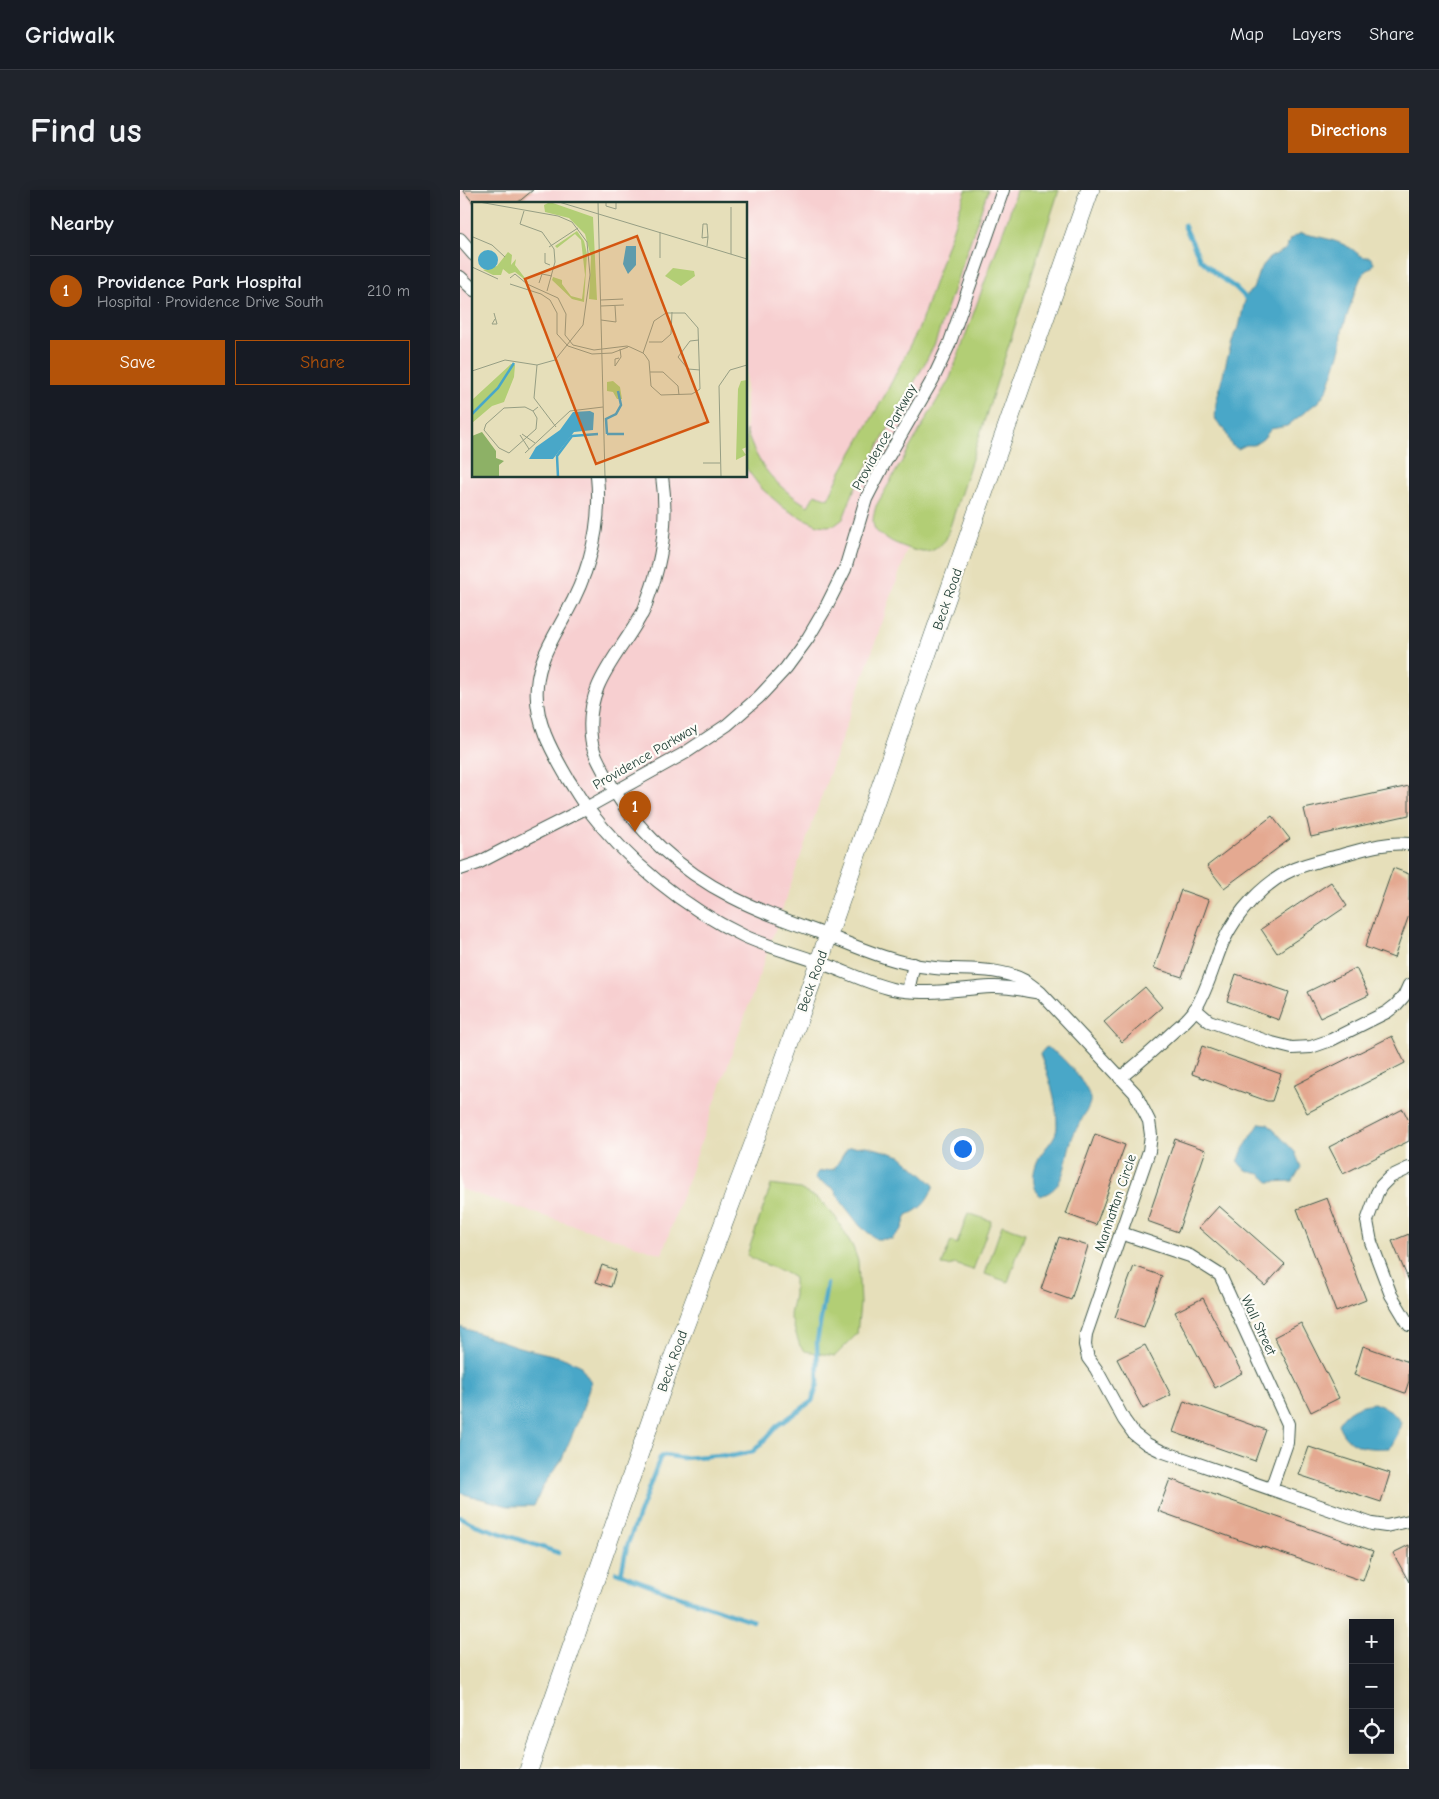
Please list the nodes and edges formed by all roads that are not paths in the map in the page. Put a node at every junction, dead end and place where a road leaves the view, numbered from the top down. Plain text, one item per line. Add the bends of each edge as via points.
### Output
1 (1003, 190) edge
2 (1090, 190) edge
3 (460, 239) edge
4 (472, 253) edge
5 (460, 277) edge
6 (472, 288) edge
7 (596, 478) edge
8 (662, 478) edge
9 (614, 791) junction
10 (586, 808) junction
11 (1409, 844) edge
12 (460, 868) edge
13 (828, 936) junction
14 (819, 962) junction
15 (914, 964) junction
16 (962, 969) junction
17 (1409, 985) edge
18 (908, 991) junction
19 (958, 991) junction
20 (1041, 993) junction
21 (1195, 1009) junction
22 (1120, 1078) junction
23 (1409, 1168) edge
24 (1121, 1233) junction
25 (1409, 1326) edge
26 (1271, 1488) junction
27 (1409, 1521) edge
28 (529, 1769) edge

1 - 9 street, Providence Parkway via 949,345 866,500 845,569 808,638 759,697 727,725 685,753
2 - 13 main road, Beck Road
3 - 4 street
5 - 6 street
7 - 10 street via 599,513 592,554 580,587 546,649 537,685 537,711 543,732
8 - 9 street, Manhattan Circle via 664,531 660,565 641,616 600,679 593,702 591,738
9 - 10 street, Providence Parkway
9 - 13 street, Manhattan Circle via 649,836 702,879 764,912
10 - 12 street, Providence Parkway via 478,863
10 - 14 street via 629,856 689,905 744,936
11 - 21 street via 1376,846 1307,864 1267,887 1242,911 1224,940
13 - 14 main road, Beck Road
13 - 15 street, Manhattan Circle
14 - 18 street via 862,979
14 - 28 main road, Beck Road via 672,1360
15 - 16 street, Manhattan Circle
15 - 18 street
16 - 19 street
16 - 20 street, Manhattan Circle via 1006,974 1025,981
17 - 21 street via 1404,996 1387,1012 1311,1047 1292,1048 1272,1043 1209,1021
18 - 19 street
19 - 20 street via 993,987
20 - 22 street, Manhattan Circle
21 - 22 street
22 - 24 street, Manhattan Circle via 1144,1107 1151,1135 1149,1151
23 - 25 street via 1390,1177 1381,1186 1367,1221 1371,1242 1391,1295
24 - 26 street, Wall Street via 1190,1256 1220,1275 1288,1424 1287,1443
24 - 26 street, Manhattan Circle via 1090,1321 1086,1345 1088,1358 1124,1420 1134,1434 1161,1451
26 - 27 street, Manhattan Circle via 1372,1524 1386,1526

